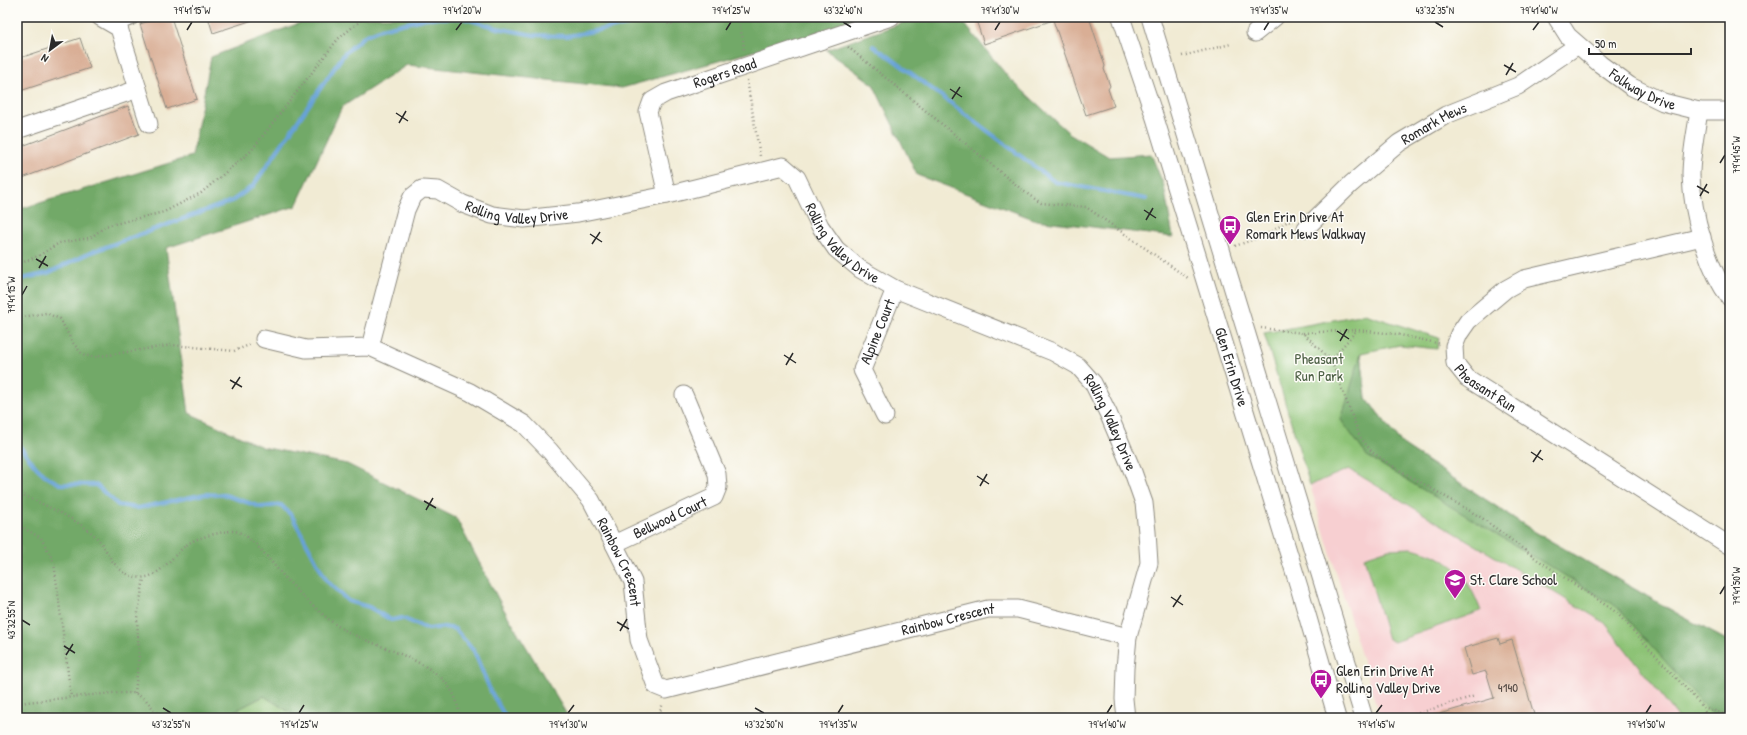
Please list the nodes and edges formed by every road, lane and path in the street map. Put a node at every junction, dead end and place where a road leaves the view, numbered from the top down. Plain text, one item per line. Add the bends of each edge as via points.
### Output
1 (130, 17) edge
2 (365, 17) edge
3 (658, 17) edge
4 (682, 17) edge
5 (737, 17) edge
6 (891, 17) edge
7 (1122, 17) edge
8 (1150, 17) edge
9 (1275, 17) edge
10 (1556, 17) edge
11 (106, 20) edge
12 (1256, 33) dead end
13 (835, 36) junction
14 (1231, 44) dead end
15 (1578, 46) junction
16 (1182, 56) dead end
17 (745, 66) junction
18 (138, 89) junction
19 (1698, 111) junction
20 (1730, 111) edge
21 (149, 124) dead end
22 (17, 130) edge
23 (762, 171) junction
24 (667, 195) junction
25 (1306, 228) joint
26 (1702, 237) junction
27 (1235, 246) dead end
28 (17, 265) edge
29 (1188, 278) dead end
30 (895, 289) junction
31 (1730, 298) edge
32 (17, 318) edge
33 (1261, 328) dead end
34 (1356, 330) junction
35 (1303, 333) junction
36 (264, 339) joint
37 (370, 347) junction
38 (1455, 351) junction
39 (1331, 360) junction
40 (684, 395) dead end
41 (885, 416) dead end
42 (17, 492) edge
43 (17, 524) edge
44 (614, 544) junction
45 (1730, 546) edge
46 (144, 578) junction
47 (1128, 636) junction
48 (135, 693) junction
49 (1475, 696) dead end
50 (71, 697) junction
51 (17, 704) edge
52 (1703, 707) junction
53 (1730, 716) edge
54 (161, 718) edge
55 (459, 718) edge
56 (1126, 718) edge
57 (1337, 718) edge
58 (1364, 718) edge
59 (1403, 718) edge
60 (1706, 718) edge

1 - 11 street
2 - 28 path via 338,40 251,151 201,193 164,212 106,226 90,238 59,243
3 - 4 path via 670,25
5 - 17 path via 743,39
6 - 13 street, Rogers Road
7 - 57 street, Glen Erin Drive via 1299,587
8 - 58 street, Glen Erin Drive
9 - 12 street
10 - 15 street, Folkway Drive
11 - 18 street via 119,28 123,36
13 - 17 street, Rogers Road
13 - 29 path via 1026,193 1041,203 1086,207
14 - 16 path
15 - 19 street, Folkway Drive via 1630,86 1663,102
15 - 25 street, Romark Mews via 1518,86 1446,115 1399,143 1351,184
17 - 23 path
17 - 24 street, Rogers Road via 666,93 652,101 648,112
18 - 21 street
18 - 22 street
19 - 20 street, Folkway Drive
19 - 26 street via 1691,174
23 - 24 street, Rolling Valley Drive
23 - 30 street, Rolling Valley Drive via 783,166 797,178 820,226 836,249 860,269
24 - 37 street, Rolling Valley Drive via 578,213 524,219 492,215 463,204 438,190 422,189 412,197 406,210
25 - 27 path via 1288,222 1266,235
26 - 31 street via 1720,284
26 - 38 street, Pheasant Run via 1524,279 1506,289 1468,321 1459,334 1454,346
30 - 41 street, Alpine Court via 862,370
30 - 47 street, Rolling Valley Drive via 1053,352 1078,366 1093,384 1108,413 1144,504 1149,563
32 - 36 path via 46,313 60,319 82,355 94,357 173,345 234,351
33 - 35 path
34 - 35 path
34 - 38 path via 1396,334 1441,344
34 - 39 path
35 - 39 path
36 - 37 street, Rainbow Crescent via 306,349
37 - 44 street, Rainbow Crescent via 470,392 524,424 591,500
38 - 45 street, Pheasant Run via 1455,363 1468,378
39 - 52 path via 1360,437 1372,452 1482,518 1538,560 1616,612
40 - 44 street, Bellwood Court via 717,474 718,487 714,497
42 - 46 path via 66,517 96,537 111,561 131,576
43 - 50 path via 41,538 54,562
44 - 47 street, Rainbow Crescent via 632,582 639,640 651,676 656,686 666,690 988,609 1018,608
46 - 48 path via 137,618 139,655
46 - 55 path via 154,576 192,541 232,531 243,534 254,542 282,574 332,622 354,636 388,647 424,666 443,680 454,694
47 - 56 street, Rolling Valley Drive via 1124,699
48 - 50 path
48 - 54 path via 146,700
49 - 59 path
50 - 51 path
52 - 53 path
52 - 60 path

